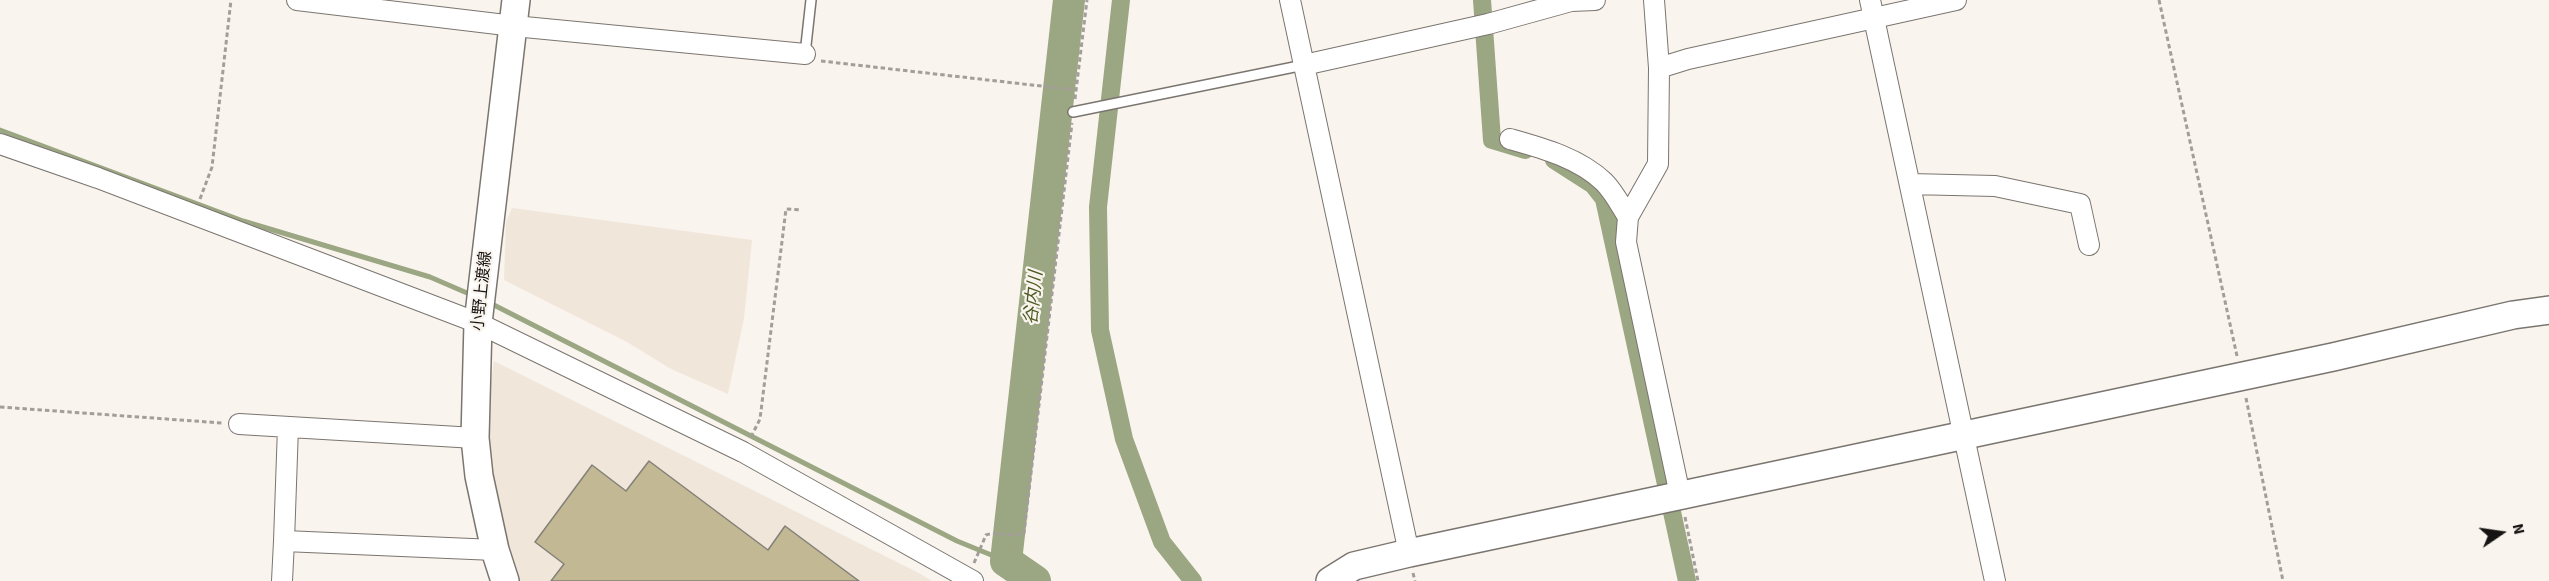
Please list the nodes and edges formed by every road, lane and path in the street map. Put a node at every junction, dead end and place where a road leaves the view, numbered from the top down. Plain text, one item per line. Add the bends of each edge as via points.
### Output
1 (231, 0) edge
2 (297, 0) edge
3 (811, 0) edge
4 (1087, 0) edge
5 (1290, 0) edge
6 (1595, 0) edge
7 (1654, 0) edge
8 (1956, 0) edge
9 (2159, 0) edge
10 (1872, 9) edge
11 (515, 13) edge
12 (805, 57) junction
13 (1304, 65) junction
14 (1659, 68) junction
15 (1073, 90) junction
16 (1073, 112) junction
17 (1510, 139) dead end
18 (0, 144) edge
19 (206, 184) dead end
20 (1910, 184) junction
21 (801, 210) dead end
22 (1628, 217) junction
23 (2090, 245) dead end
24 (2549, 310) edge
25 (478, 323) junction
26 (2241, 375) junction
27 (0, 407) edge
28 (239, 424) joint
29 (288, 428) junction
30 (755, 428) dead end
31 (1963, 435) junction
32 (475, 438) junction
33 (1680, 495) junction
34 (284, 541) junction
35 (495, 550) junction
36 (1409, 554) junction
37 (972, 575) edge
38 (282, 581) edge
39 (505, 581) edge
40 (1330, 581) edge
41 (1698, 581) edge
42 (1995, 581) edge
43 (2283, 581) edge

1 - 19 path via 212,167
2 - 11 street
3 - 12 lane
4 - 15 path
5 - 13 street
6 - 13 street via 1571,1 1488,24
7 - 14 street
8 - 10 street
9 - 26 path
10 - 14 street
10 - 20 street
11 - 12 street
11 - 25 street, 小野上渡線 via 495,220
12 - 15 path
13 - 16 lane
13 - 36 street
14 - 22 street via 1658,164
15 - 16 path
16 - 37 path via 1024,533 986,535
17 - 22 street via 1551,151 1585,168 1604,183
18 - 25 street
20 - 23 street via 1995,186 2080,204
20 - 31 street
21 - 30 path via 786,209 760,419
22 - 33 street via 1626,242
24 - 26 street
25 - 32 street, 小野上渡線
25 - 37 street via 743,452
26 - 31 street
26 - 43 path
27 - 28 path
28 - 29 street
29 - 32 street
29 - 34 street
31 - 33 street
31 - 42 street
32 - 35 street, 小野上渡線
33 - 36 street
33 - 41 path
34 - 35 street
34 - 38 street
35 - 39 street, 小野上渡線
36 - 40 street via 1354,566

